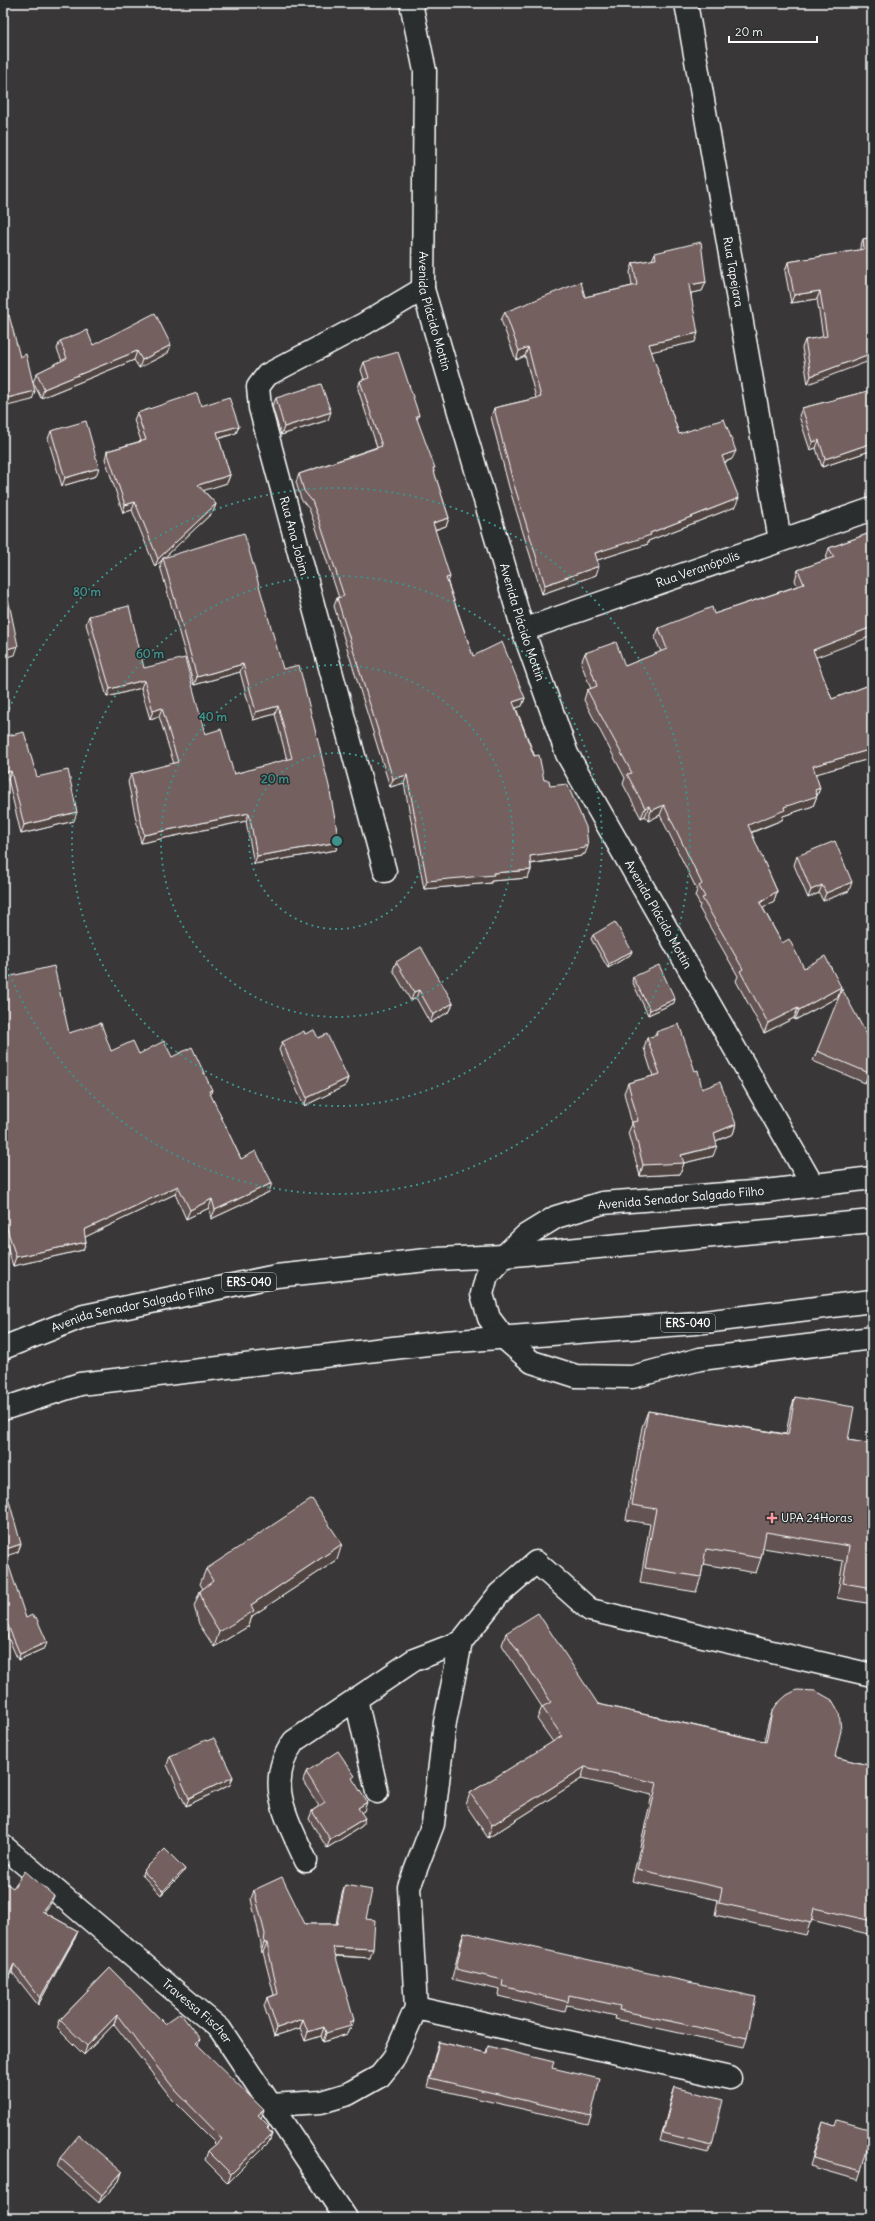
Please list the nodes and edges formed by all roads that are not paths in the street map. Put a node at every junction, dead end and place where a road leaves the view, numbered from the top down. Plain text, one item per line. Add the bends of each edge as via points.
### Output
1 (411, 3) edge
2 (686, 3) edge
3 (423, 289) junction
4 (872, 509) edge
5 (780, 540) junction
6 (523, 630) junction
7 (385, 871) dead end
8 (872, 1178) edge
9 (812, 1184) junction
10 (872, 1221) edge
11 (504, 1256) junction
12 (872, 1302) edge
13 (504, 1338) junction
14 (872, 1338) edge
15 (3, 1348) edge
16 (3, 1409) edge
17 (461, 1642) junction
18 (872, 1675) edge
19 (356, 1699) junction
20 (377, 1792) dead end
21 (3, 1846) edge
22 (306, 1861) dead end
23 (416, 2008) junction
24 (730, 2078) dead end
25 (271, 2105) junction
26 (346, 2218) edge

1 - 3 main road, Avenida Plácido Mottin via 425,71
2 - 5 main road, Rua Tapejara
3 - 6 main road, Avenida Plácido Mottin
3 - 7 main road, Rua Ana Jobim via 364,324 267,375 258,387 260,408
4 - 5 main road, Rua Veranópolis
5 - 6 main road, Rua Veranópolis
6 - 9 main road, Avenida Plácido Mottin via 567,754
8 - 9 main road, Avenida Senador Salgado Filho
9 - 11 main road, Avenida Senador Salgado Filho via 766,1191 602,1203 556,1217 525,1236
10 - 11 main road, Avenida Senador Salgado Filho / ERS-040
11 - 13 main road, Avenida Senador Salgado Filho via 487,1275 482,1294 489,1318
11 - 15 main road, Avenida Senador Salgado Filho / ERS-040 via 436,1259 276,1276 84,1316
12 - 13 main road, ERS-040 via 696,1323
13 - 14 main road, Avenida Senador Salgado Filho via 532,1362 576,1376 625,1377 700,1359
13 - 16 main road, ERS-040 via 445,1342 80,1384
17 - 18 main road via 499,1594 536,1562 590,1610
17 - 19 main road via 414,1660
17 - 23 main road via 445,1722 433,1824 409,1887
19 - 20 main road
19 - 22 main road via 294,1741 284,1755 279,1772 280,1795
21 - 25 main road, Travessa Fischer via 220,2029
23 - 24 main road
23 - 25 main road via 393,2060 380,2076 348,2094 321,2102
25 - 26 main road, Travessa Fischer

